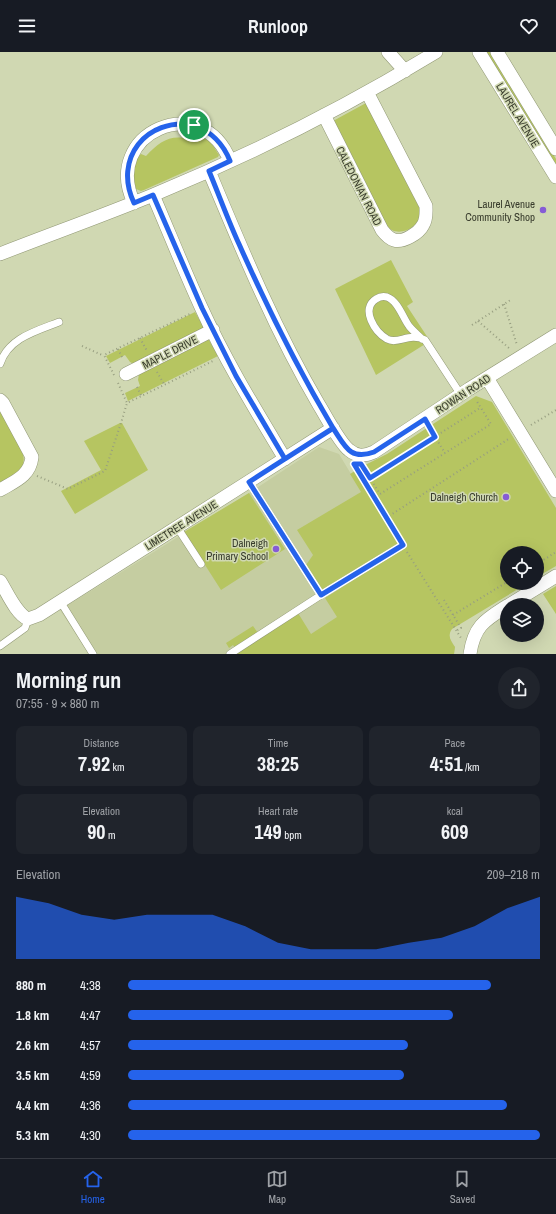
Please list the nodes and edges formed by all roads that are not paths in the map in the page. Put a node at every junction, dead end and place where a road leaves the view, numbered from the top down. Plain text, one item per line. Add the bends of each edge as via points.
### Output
1 (388, 52) edge
2 (436, 52) edge
3 (479, 52) edge
4 (497, 52) edge
5 (405, 71) junction
6 (368, 92) junction
7 (324, 115) junction
8 (556, 149) edge
9 (230, 161) junction
10 (209, 171) junction
11 (556, 177) edge
12 (153, 195) junction
13 (134, 203) junction
14 (0, 254) edge
15 (59, 322) dead end
16 (213, 330) junction
17 (556, 335) edge
18 (422, 339) junction
19 (0, 364) edge
20 (127, 373) road end
21 (487, 378) junction
22 (465, 392) junction
23 (0, 400) edge
24 (333, 428) junction
25 (285, 459) junction
26 (249, 482) junction
27 (0, 490) edge
28 (556, 491) edge
29 (177, 527) junction
30 (403, 545) road end
31 (201, 564) dead end
32 (556, 576) edge
33 (0, 581) edge
34 (321, 595) junction
35 (521, 598) edge
36 (60, 601) junction
37 (500, 611) edge
38 (28, 619) junction
39 (0, 646) edge
40 (93, 654) edge
41 (230, 654) edge
42 (470, 654) edge

1 - 5 street
2 - 5 street
3 - 11 street, LAUREL AVENUE
4 - 8 street, LAUREL AVENUE
5 - 6 street
6 - 7 street
6 - 7 street, CALEDONIAN ROAD via 426,206 424,224 418,231 405,238 395,240 382,230
7 - 9 street
9 - 10 street
9 - 13 street via 220,142 202,128 176,124 159,128 138,144 130,160 127,177
10 - 12 street
10 - 24 street, ROWAN ROAD via 268,309
12 - 13 street
12 - 16 street
13 - 14 street
15 - 19 lane via 17,340
16 - 20 street, MAPLE DRIVE
16 - 25 street via 236,376
17 - 21 street, ROWAN ROAD
18 - 18 lane via 415,337 395,341 384,337 371,322 368,309 371,303 382,296 388,297
18 - 22 lane
21 - 22 street, ROWAN ROAD
21 - 28 street
22 - 24 street, ROWAN ROAD via 366,456 353,454 347,450
23 - 27 street via 32,456 27,471
24 - 25 street, LIMETREE AVENUE
25 - 26 street, LIMETREE AVENUE
26 - 29 street, LIMETREE AVENUE
26 - 34 lane
29 - 31 lane
29 - 36 street, LIMETREE AVENUE
30 - 34 lane
32 - 35 street
33 - 38 street via 19,612
34 - 41 lane
36 - 38 street, LIMETREE AVENUE
36 - 40 lane
37 - 42 street via 483,623 476,632
38 - 39 lane via 25,628

